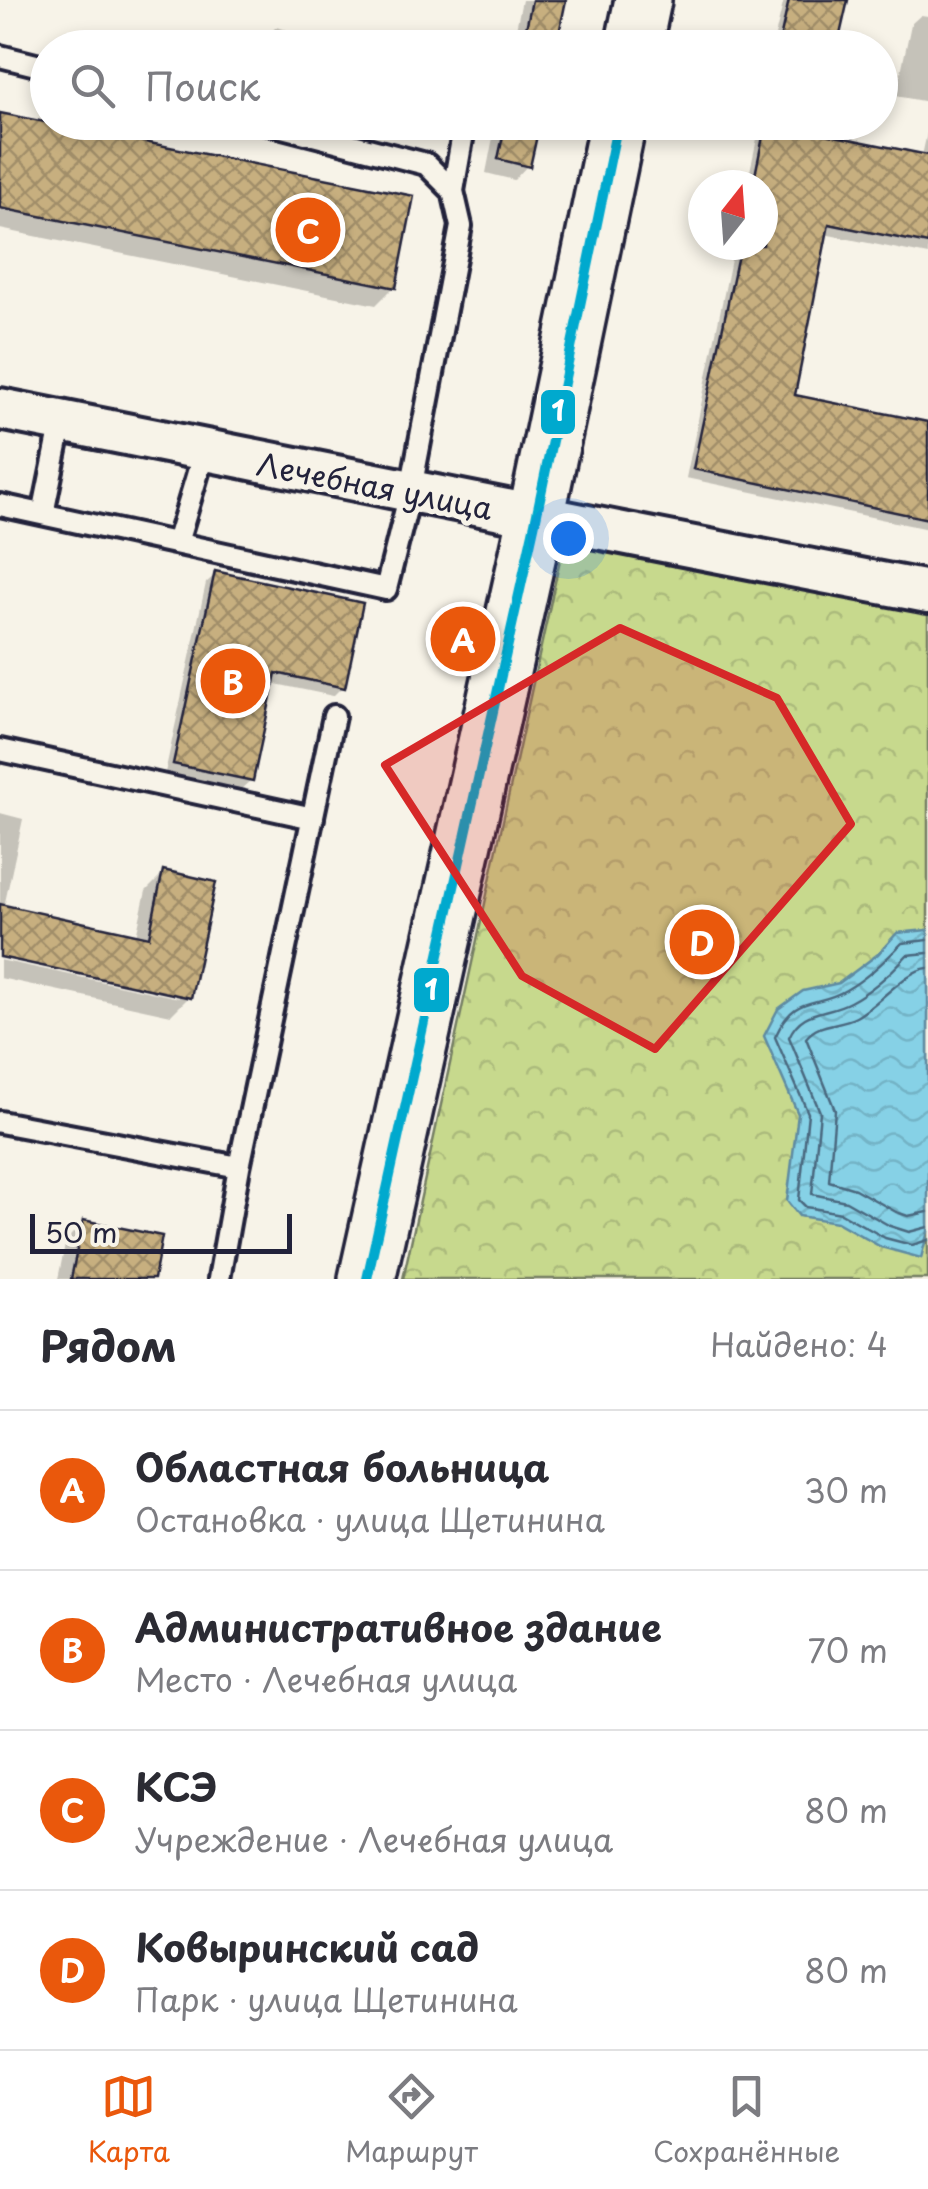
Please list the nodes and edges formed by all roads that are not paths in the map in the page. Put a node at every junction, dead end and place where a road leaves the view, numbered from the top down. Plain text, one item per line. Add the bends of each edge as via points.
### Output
1 (643, 0) edge
2 (637, 30) edge
3 (0, 56) edge
4 (30, 64) edge
5 (333, 140) edge
6 (462, 140) edge
7 (614, 140) edge
8 (453, 191) junction
9 (0, 409) edge
10 (62, 422) junction
11 (204, 452) junction
12 (411, 489) junction
13 (0, 505) edge
14 (43, 514) junction
15 (536, 518) junction
16 (177, 544) junction
17 (928, 592) edge
18 (334, 716) dead end
19 (0, 750) edge
20 (312, 818) junction
21 (0, 1122) edge
22 (239, 1167) junction
23 (219, 1279) edge
24 (367, 1279) edge

1 - 2 street
3 - 4 lane
5 - 8 lane via 426,164
6 - 8 lane
7 - 15 street
8 - 12 lane via 461,226
9 - 10 street, Лечебная улица
10 - 11 street, Лечебная улица
10 - 14 lane
11 - 12 street, Лечебная улица
11 - 16 lane
12 - 15 street, Лечебная улица
12 - 16 lane via 386,589
13 - 14 lane
14 - 16 lane
15 - 17 street, Лечебная улица
15 - 24 street
18 - 20 lane
19 - 20 lane
20 - 22 lane
21 - 22 lane
22 - 23 lane

